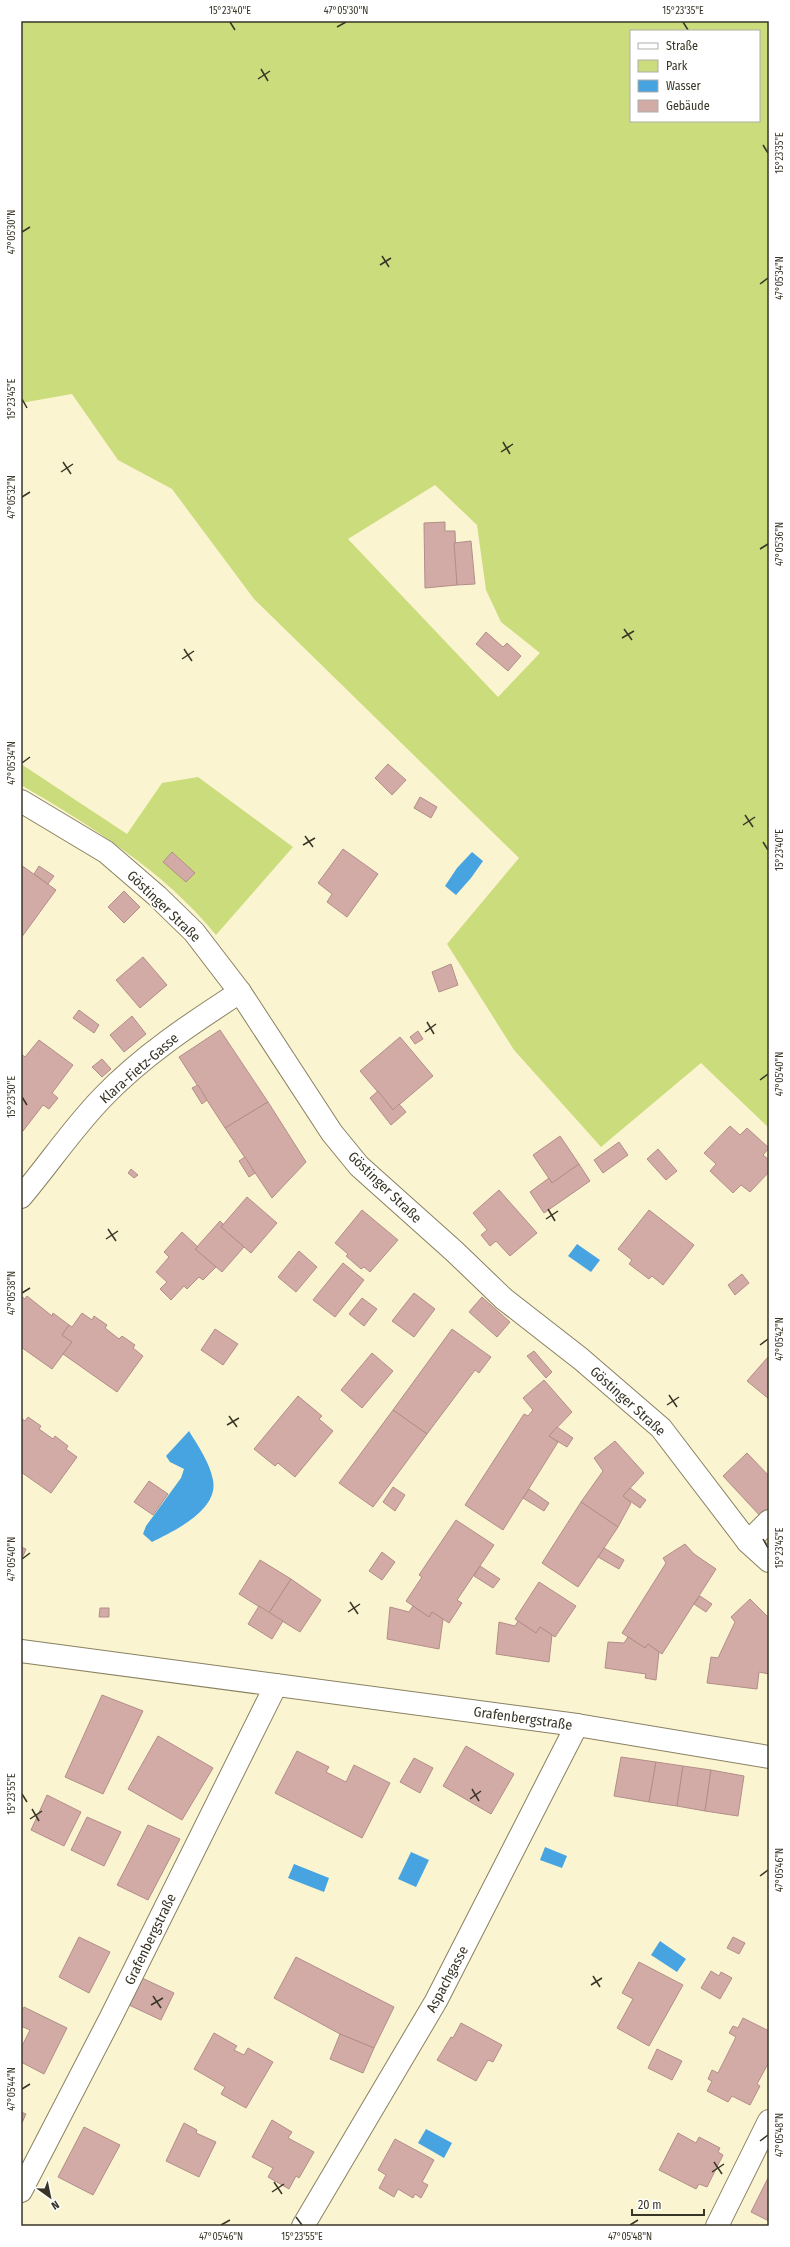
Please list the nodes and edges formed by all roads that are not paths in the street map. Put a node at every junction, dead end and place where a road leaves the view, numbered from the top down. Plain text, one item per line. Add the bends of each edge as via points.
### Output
1 (21, 801) edge
2 (240, 992) junction
3 (21, 1197) edge
4 (769, 1521) edge
5 (748, 1542) junction
6 (769, 1561) edge
7 (21, 1651) edge
8 (276, 1684) junction
9 (578, 1725) junction
10 (769, 1757) edge
11 (769, 2121) edge
12 (21, 2191) edge
13 (303, 2226) edge
14 (718, 2226) edge

1 - 2 street, Göstinger Straße via 106,852 118,862 194,932
2 - 3 street, Klara-Fietz-Gasse via 196,1020 140,1063 102,1098
2 - 5 street, Göstinger Straße via 332,1133 359,1166 504,1299 581,1359 661,1428
4 - 5 street
5 - 6 street, Göstinger Straße
7 - 8 street, Grafenbergstraße
8 - 9 street, Grafenbergstraße
8 - 12 street, Grafenbergstraße via 111,2017
9 - 10 street, Grafenbergstraße
9 - 13 street, Aspachgasse via 436,2001
11 - 14 street

